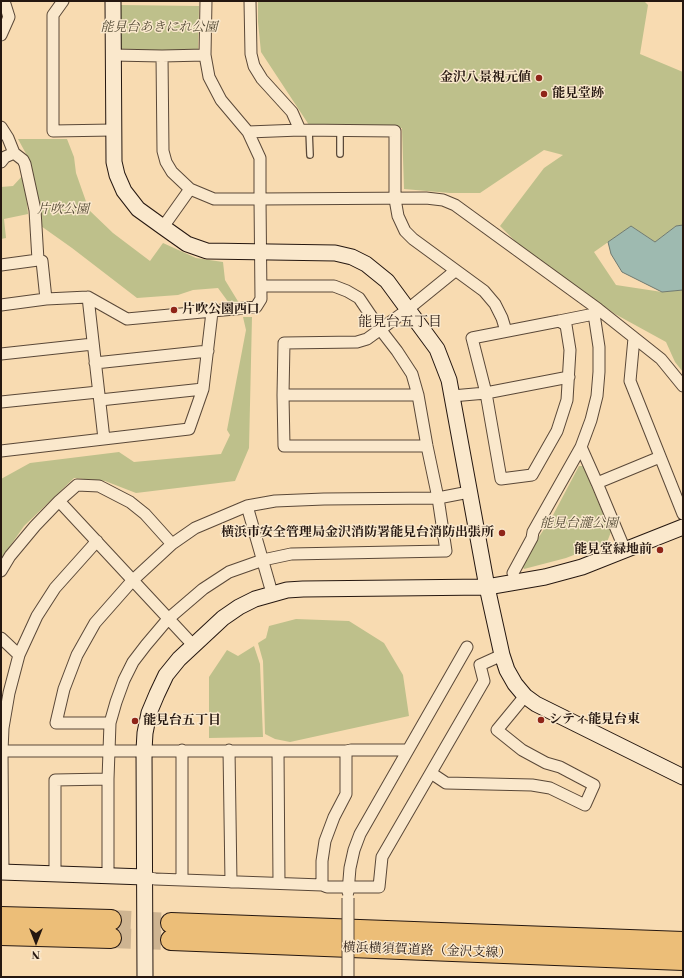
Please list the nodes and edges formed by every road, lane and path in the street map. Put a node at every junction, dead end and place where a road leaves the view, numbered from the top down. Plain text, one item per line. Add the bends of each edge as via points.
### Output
1 (4, 1) edge
2 (63, 1) edge
3 (113, 1) edge
4 (206, 1) edge
5 (250, 1) edge
6 (1, 35) edge
7 (113, 54) junction
8 (205, 55) junction
9 (162, 56) junction
10 (1, 127) edge
11 (113, 130) junction
12 (305, 130) junction
13 (340, 131) junction
14 (248, 132) junction
15 (1, 146) edge
16 (340, 154) dead end
17 (310, 156) dead end
18 (7, 157) edge
19 (190, 189) junction
20 (260, 199) junction
21 (395, 199) junction
22 (163, 227) junction
23 (260, 252) junction
24 (38, 260) junction
25 (1, 265) edge
26 (455, 271) junction
27 (261, 286) junction
28 (88, 297) junction
29 (46, 299) junction
30 (1, 305) edge
31 (407, 310) junction
32 (596, 311) junction
33 (212, 312) junction
34 (560, 321) junction
35 (380, 329) junction
36 (506, 331) junction
37 (634, 338) junction
38 (93, 344) junction
39 (208, 351) junction
40 (1, 354) edge
41 (95, 363) junction
42 (569, 376) junction
43 (683, 386) edge
44 (203, 389) junction
45 (486, 392) junction
46 (418, 394) junction
47 (283, 395) junction
48 (99, 396) junction
49 (452, 396) junction
50 (1, 402) edge
51 (104, 439) junction
52 (426, 446) junction
53 (581, 447) junction
54 (1, 451) edge
55 (660, 457) junction
56 (597, 482) junction
57 (679, 490) edge
58 (469, 492) junction
59 (438, 498) junction
60 (59, 501) junction
61 (247, 506) junction
62 (683, 514) edge
63 (683, 527) edge
64 (97, 541) junction
65 (172, 544) junction
66 (626, 550) junction
67 (263, 560) junction
68 (1, 571) edge
69 (513, 573) dead end
70 (132, 581) junction
71 (487, 587) junction
72 (272, 593) junction
73 (168, 619) junction
74 (1, 638) edge
75 (193, 645) junction
76 (467, 647) dead end
77 (502, 655) junction
78 (19, 656) junction
79 (525, 696) junction
80 (110, 723) junction
81 (144, 750) junction
82 (182, 750) junction
83 (229, 750) junction
84 (408, 750) junction
85 (2, 751) junction
86 (109, 751) junction
87 (278, 751) junction
88 (346, 751) junction
89 (431, 773) junction
90 (683, 777) edge
91 (108, 779) junction
92 (2, 872) edge
93 (55, 874) junction
94 (108, 876) junction
95 (145, 877) junction
96 (182, 880) junction
97 (231, 882) junction
98 (279, 883) junction
99 (322, 885) junction
100 (348, 887) junction
101 (1, 912) edge
102 (1, 917) edge
103 (108, 931) junction
104 (1, 935) edge
105 (683, 942) edge
106 (1, 949) edge
107 (683, 960) edge
108 (144, 977) edge
109 (348, 977) edge

1 - 6 street via 9,17
2 - 11 street via 53,15 53,131
3 - 7 street
4 - 8 street
5 - 12 street via 251,54 254,66
7 - 9 street
7 - 11 street
8 - 9 street
8 - 14 street via 209,77 221,100
9 - 19 street via 163,151 172,172
10 - 18 street via 8,138
11 - 22 street via 114,162 124,191 138,209
12 - 13 street
12 - 14 street
12 - 17 lane
13 - 16 lane
13 - 21 street via 395,131
14 - 20 street via 260,158
15 - 18 street
18 - 24 street via 23,160 25,164 35,210
19 - 20 street via 214,199
19 - 22 street
20 - 21 street
20 - 23 street
21 - 26 street via 398,216 405,231
21 - 32 street via 426,198 455,205
22 - 23 street via 187,244 207,251
23 - 27 street
23 - 31 street via 335,253 352,257 366,264 387,281
24 - 25 street
24 - 29 street via 42,261
26 - 31 street
26 - 36 street via 484,291 495,304
27 - 33 street via 261,300 256,307
27 - 35 street via 334,286 359,298
28 - 29 street
28 - 33 street via 127,319
28 - 38 street
29 - 30 street
31 - 35 street
31 - 49 street via 437,349 449,380
32 - 34 street
32 - 37 street
32 - 53 street via 600,372 591,420
33 - 39 street
34 - 36 street
34 - 42 street via 566,325 570,350
35 - 46 street via 412,374
35 - 47 street via 357,342 284,343
36 - 45 street via 472,338
37 - 43 street via 661,359
37 - 55 street via 630,381
38 - 40 street
38 - 41 street
39 - 41 street
39 - 44 street
41 - 48 street
42 - 45 street
42 - 45 street via 567,400 557,431 532,475 501,479
44 - 48 street
44 - 51 street via 189,429
45 - 49 street
46 - 47 street
46 - 52 street
47 - 52 street via 284,446
48 - 50 street
48 - 51 street
49 - 58 street
51 - 54 street
52 - 59 street
53 - 56 street
53 - 69 street
55 - 56 street
55 - 57 street
56 - 66 street
57 - 62 street
58 - 59 street
58 - 71 street
59 - 61 street via 282,500
59 - 67 street via 446,551 317,552
60 - 64 street
60 - 65 street via 77,485 99,486 130,502 145,514
60 - 68 street via 10,556
61 - 65 street via 195,528
61 - 67 street
63 - 66 street
64 - 70 street
64 - 78 street via 55,588 37,616
65 - 70 street
66 - 71 street via 582,567 545,577
67 - 72 street
67 - 73 street via 229,572 203,588
70 - 73 street
70 - 80 street via 94,623 77,655 64,689 56,723
71 - 72 street via 303,588
71 - 77 street
72 - 75 street via 239,606
73 - 75 street
73 - 80 street via 133,662 124,680
74 - 78 street
75 - 81 street via 166,675 156,694 145,733
76 - 84 street
77 - 79 street via 506,670
77 - 89 street via 480,665 484,681
78 - 85 street via 8,693
79 - 89 street via 497,730 522,750 594,785 585,805 550,788 446,782
79 - 90 street via 558,716
80 - 86 street
81 - 82 street
81 - 86 street
81 - 95 street
82 - 83 street
82 - 96 street
83 - 87 street
83 - 97 street
84 - 88 street
84 - 100 street via 360,834 354,850
85 - 86 street
85 - 92 street
86 - 91 street
87 - 88 street
87 - 98 street
88 - 99 street via 346,794 325,841
89 - 100 street via 382,857 379,887
91 - 93 street via 55,780
91 - 94 street
92 - 93 street
93 - 94 street
94 - 95 street
95 - 96 street
95 - 108 street
96 - 97 street
97 - 98 street
98 - 99 street
99 - 100 street
100 - 109 street, bridge
101 - 103 highway
102 - 103 highway
103 - 104 highway
103 - 106 highway
105 - 107 highway, 横浜横須賀道路（金沢支線） via 171,936 260,944

